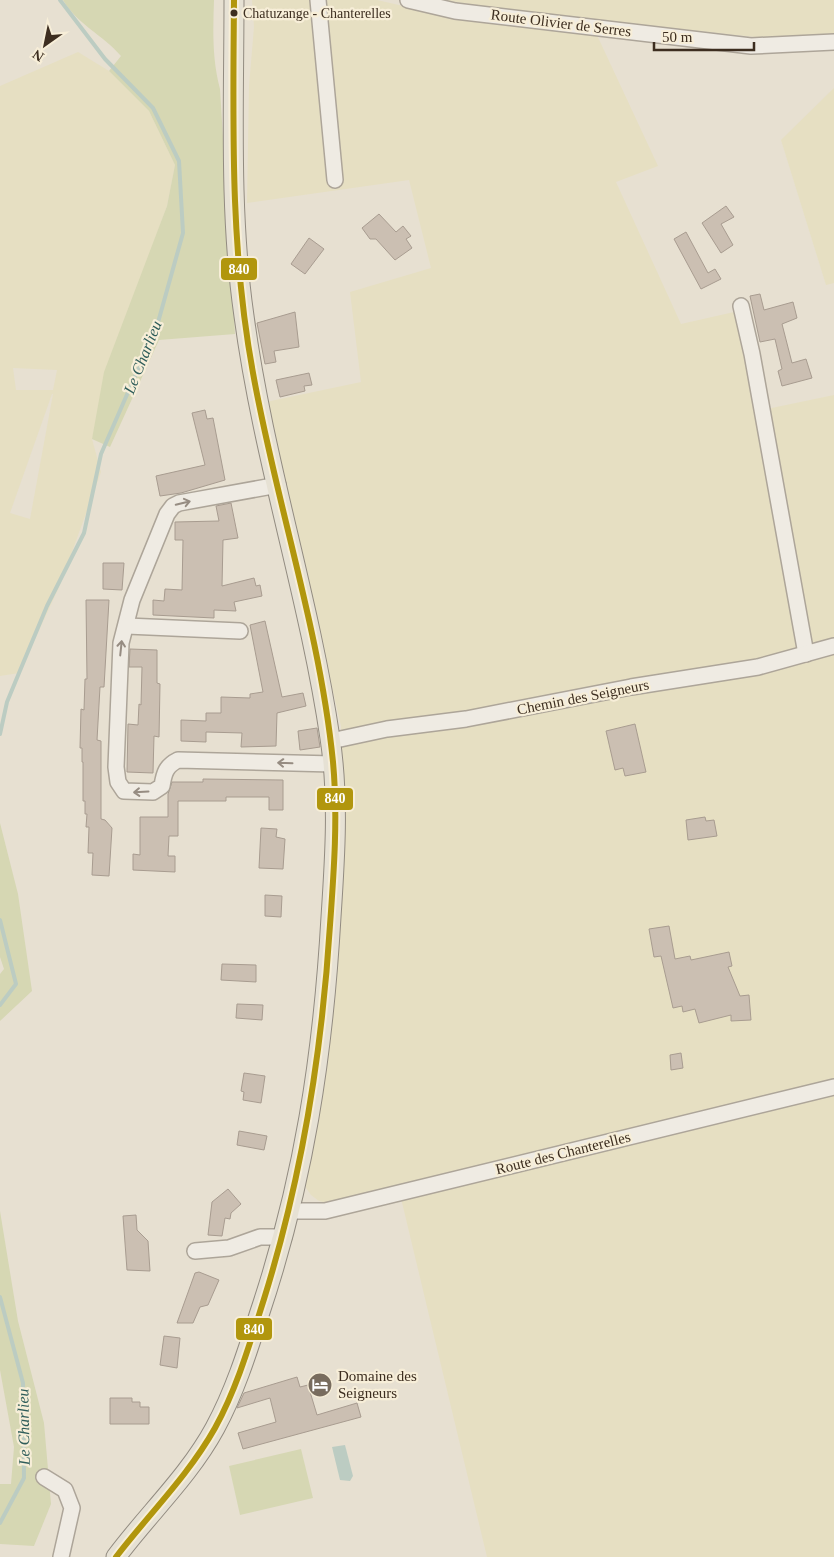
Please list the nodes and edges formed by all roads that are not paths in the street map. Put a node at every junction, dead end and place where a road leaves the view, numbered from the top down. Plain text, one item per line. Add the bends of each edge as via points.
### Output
1 (234, 0) edge
2 (318, 0) edge
3 (408, 0) edge
4 (834, 42) edge
5 (335, 180) dead end
6 (741, 306) dead end
7 (278, 485) junction
8 (126, 626) junction
9 (240, 631) dead end
10 (834, 646) edge
11 (806, 654) junction
12 (331, 741) junction
13 (333, 764) junction
14 (834, 1087) edge
15 (291, 1211) junction
16 (284, 1238) junction
17 (195, 1251) dead end
18 (44, 1477) dead end
19 (61, 1557) edge
20 (116, 1557) edge

1 - 7 main road via 234,169 240,279 259,403
2 - 5 street
3 - 4 street, Route Olivier de Serres via 455,11 751,46
6 - 11 street
8 -> 7 street via 132,600 173,506
7 - 12 main road
8 - 9 street
13 -> 8 street via 178,760 168,765 162,786 153,792 124,791 118,782 116,768 121,642
10 - 11 street, Chemin des Seigneurs
11 - 12 street, Chemin des Seigneurs via 758,667
12 - 13 main road
13 - 15 main road via 335,833 325,1016 306,1144
14 - 15 street, Route des Chanterelles via 325,1211
15 - 16 main road
16 - 17 street via 260,1237 230,1248
16 - 20 main road via 253,1333 213,1431 188,1468
18 - 19 street via 65,1490 72,1508

